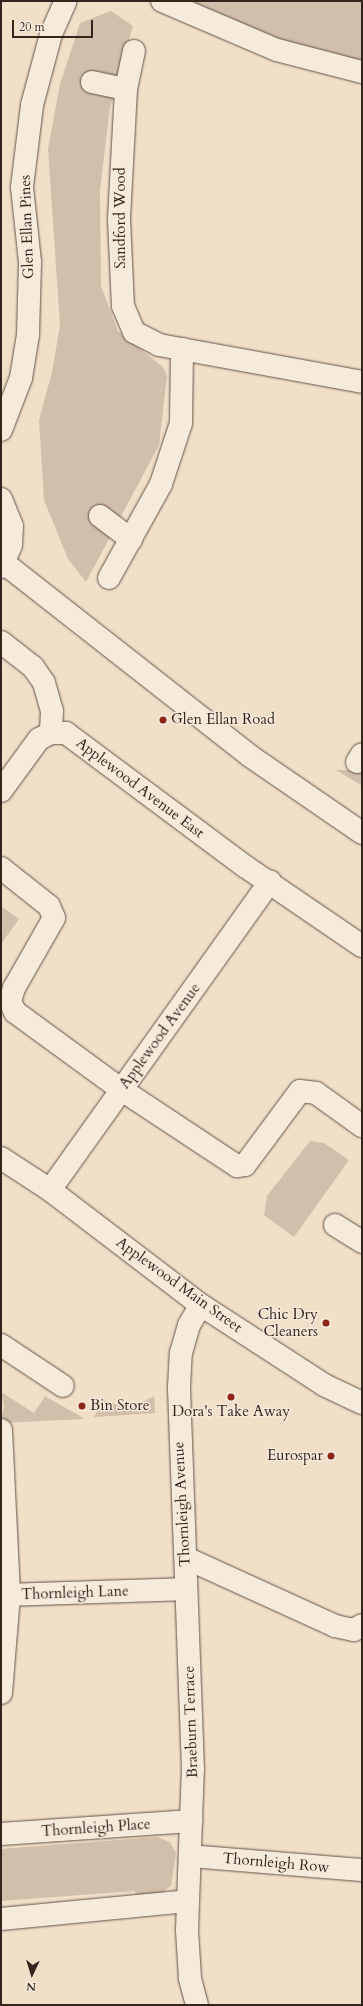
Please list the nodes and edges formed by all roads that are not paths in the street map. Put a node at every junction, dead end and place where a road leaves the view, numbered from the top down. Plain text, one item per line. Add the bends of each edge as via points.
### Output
1 (66, 1) edge
2 (162, 1) edge
3 (134, 51) dead end
4 (362, 72) edge
5 (92, 82) dead end
6 (126, 89) junction
7 (182, 349) junction
8 (362, 382) edge
9 (1, 430) edge
10 (1, 499) edge
11 (100, 516) dead end
12 (131, 539) junction
13 (3, 565) edge
14 (109, 578) dead end
15 (1, 642) edge
16 (51, 734) junction
17 (1, 791) edge
18 (362, 833) edge
19 (1, 868) edge
20 (270, 882) junction
21 (362, 946) edge
22 (122, 1090) junction
23 (362, 1126) edge
24 (1, 1158) edge
25 (50, 1190) junction
26 (335, 1225) dead end
27 (362, 1242) edge
28 (201, 1304) junction
29 (1, 1345) edge
30 (62, 1386) dead end
31 (362, 1403) edge
32 (1, 1430) edge
33 (186, 1558) junction
34 (186, 1589) junction
35 (9, 1595) junction
36 (362, 1625) edge
37 (1, 1682) edge
38 (192, 1821) junction
39 (1, 1834) edge
40 (190, 1856) junction
41 (362, 1870) edge
42 (187, 1901) junction
43 (1, 1919) edge
44 (197, 2005) edge

1 - 9 street, Glen Ellan Pines via 51,34 32,105 22,187 30,262 28,335 21,378
2 - 4 street via 277,50
3 - 6 street, Sandford Wood
5 - 6 street
6 - 7 street, Sandford Wood via 119,218 123,306 134,332 159,345
7 - 8 street, Sandford Wood
7 - 12 street via 181,423 161,484
10 - 13 street via 12,526 11,545
11 - 12 street
12 - 14 street
13 - 18 street via 250,756
15 - 16 street via 33,667 44,683 52,711
16 - 17 street via 39,739
16 - 20 street, Applewood Avenue East via 66,733
19 - 22 street via 49,906 54,918 14,988 10,1000 15,1012
20 - 21 street, Applewood Avenue East
20 - 22 street, Applewood Avenue
22 - 23 street via 236,1166 246,1165 300,1091 316,1093
22 - 25 street, Applewood Avenue
24 - 25 street, Applewood Main Street
25 - 28 street, Applewood Main Street
26 - 27 street
28 - 31 street, Applewood Main Street via 324,1385
28 - 33 street, Thornleigh Avenue via 189,1325 181,1353 179,1433
29 - 30 street
32 - 35 street, Thornleigh Lane
33 - 34 street, Thornleigh Avenue
33 - 36 street via 335,1626 354,1630
34 - 35 street, Thornleigh Lane
34 - 38 street, Braeburn Terrace via 194,1770
35 - 37 street
38 - 39 street, Thornleigh Place
38 - 40 street, Braeburn Terrace
40 - 41 street, Thornleigh Row
40 - 42 street
42 - 43 street
42 - 44 street via 190,1978

